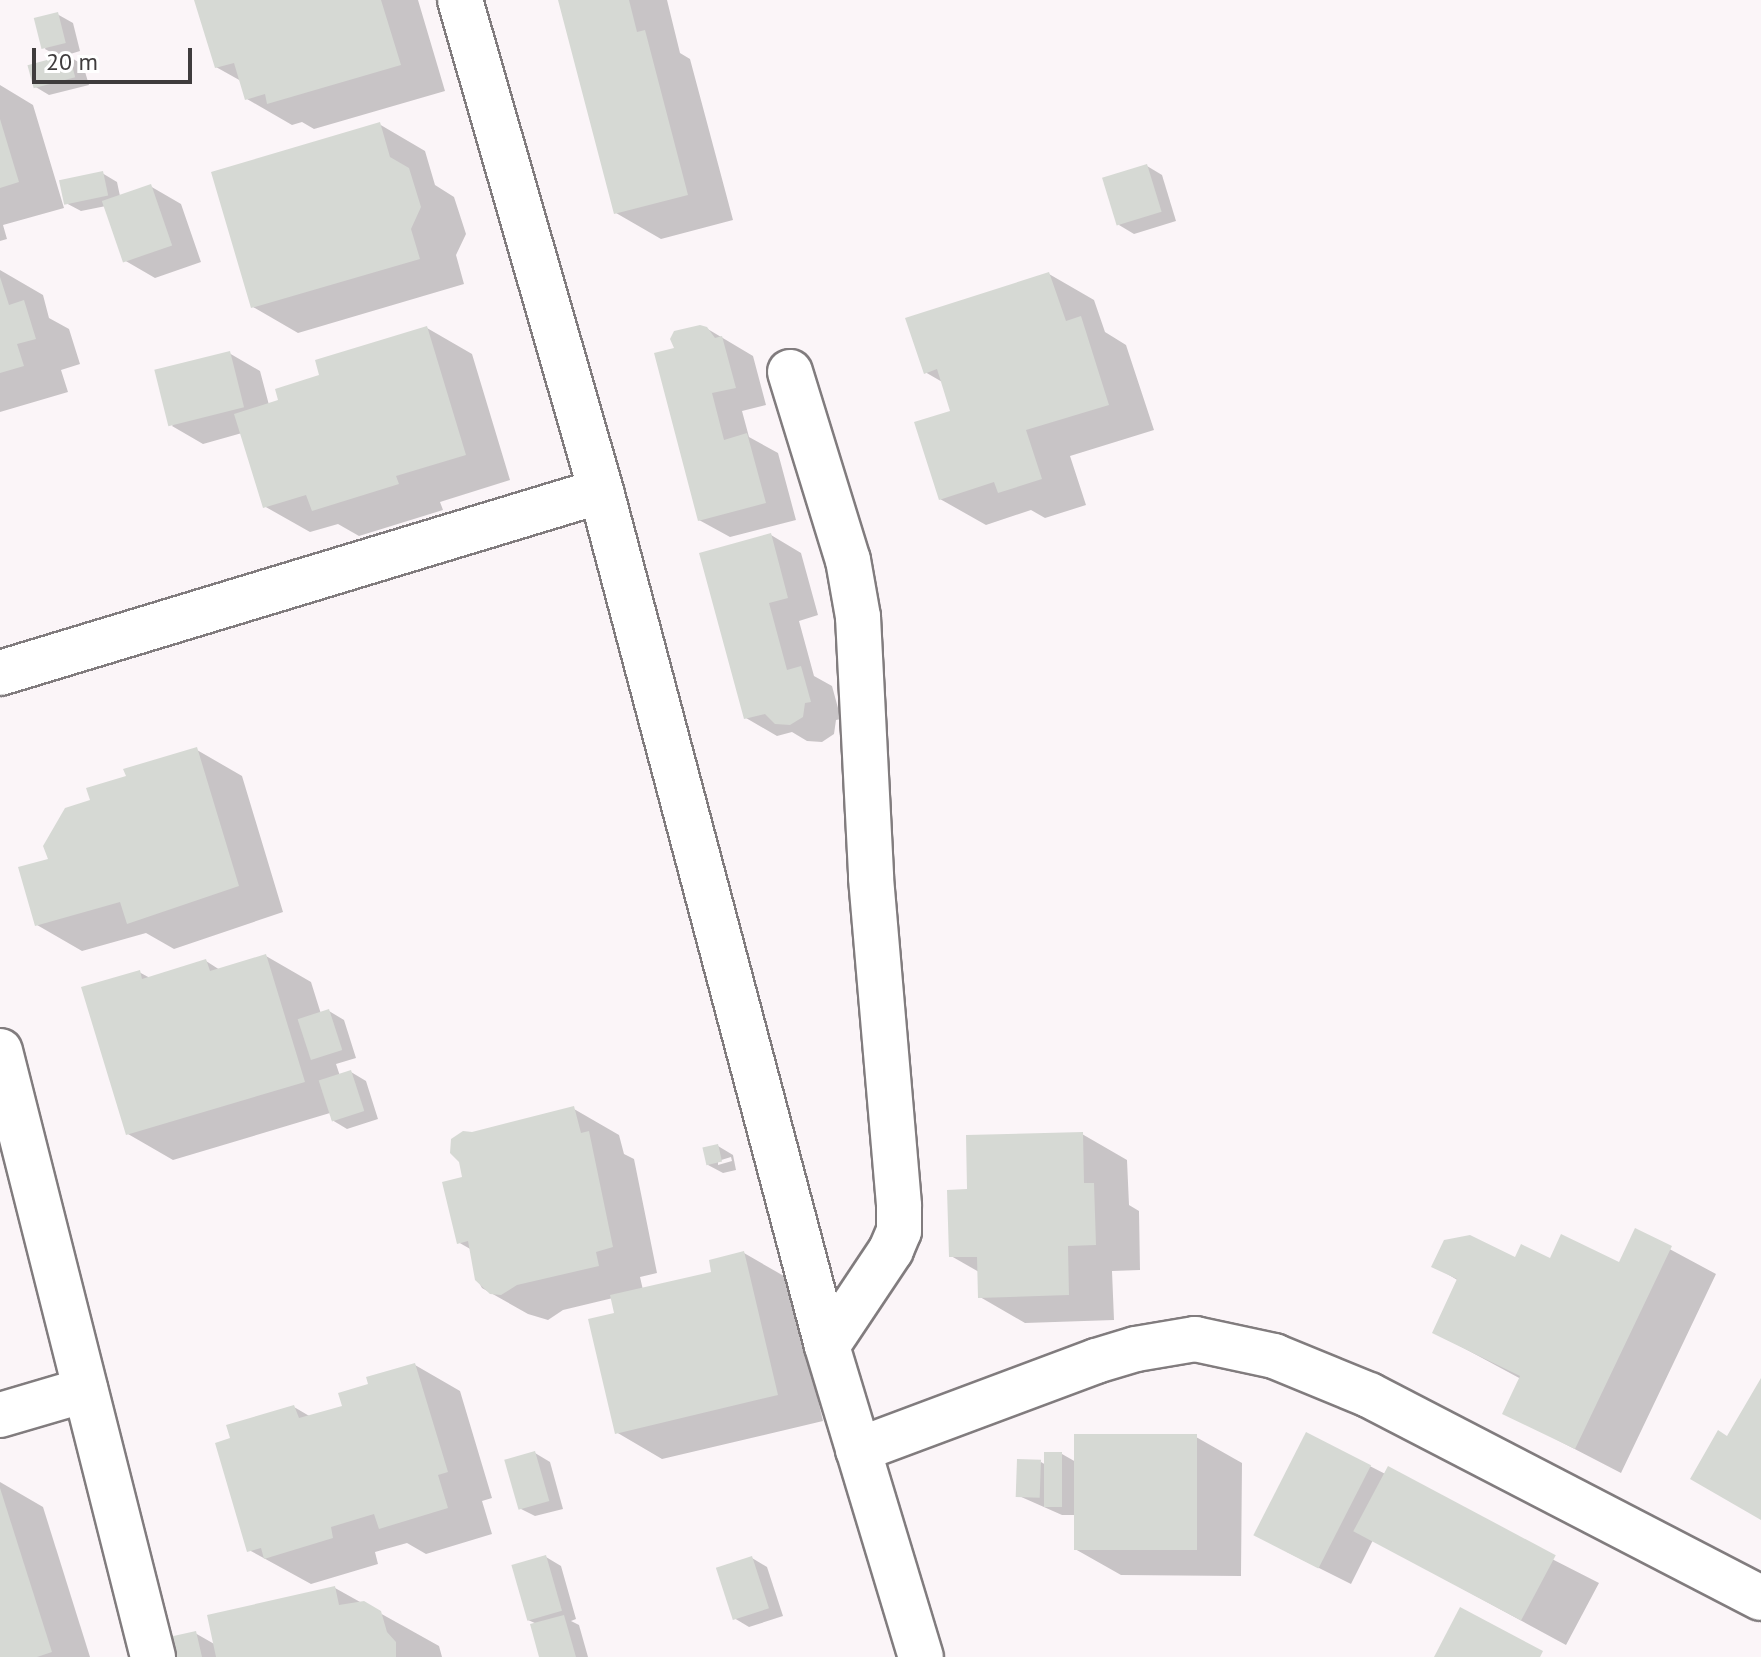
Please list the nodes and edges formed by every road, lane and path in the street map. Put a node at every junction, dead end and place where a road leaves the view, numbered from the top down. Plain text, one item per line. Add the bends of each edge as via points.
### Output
1 (460, 0) edge
2 (790, 372) dead end
3 (601, 491) junction
4 (0, 673) edge
5 (0, 1051) edge
6 (827, 1346) junction
7 (85, 1390) junction
8 (0, 1415) edge
9 (858, 1450) junction
10 (1761, 1598) edge
11 (153, 1657) edge
12 (921, 1657) edge

1 - 3 street
2 - 6 street via 848,560 858,617 871,878 899,1206 899,1231 891,1250
3 - 4 street
3 - 6 street
5 - 7 street
6 - 9 street
7 - 8 street
7 - 11 street
9 - 10 street via 1096,1361 1195,1339 1274,1356 1369,1395
9 - 12 street

